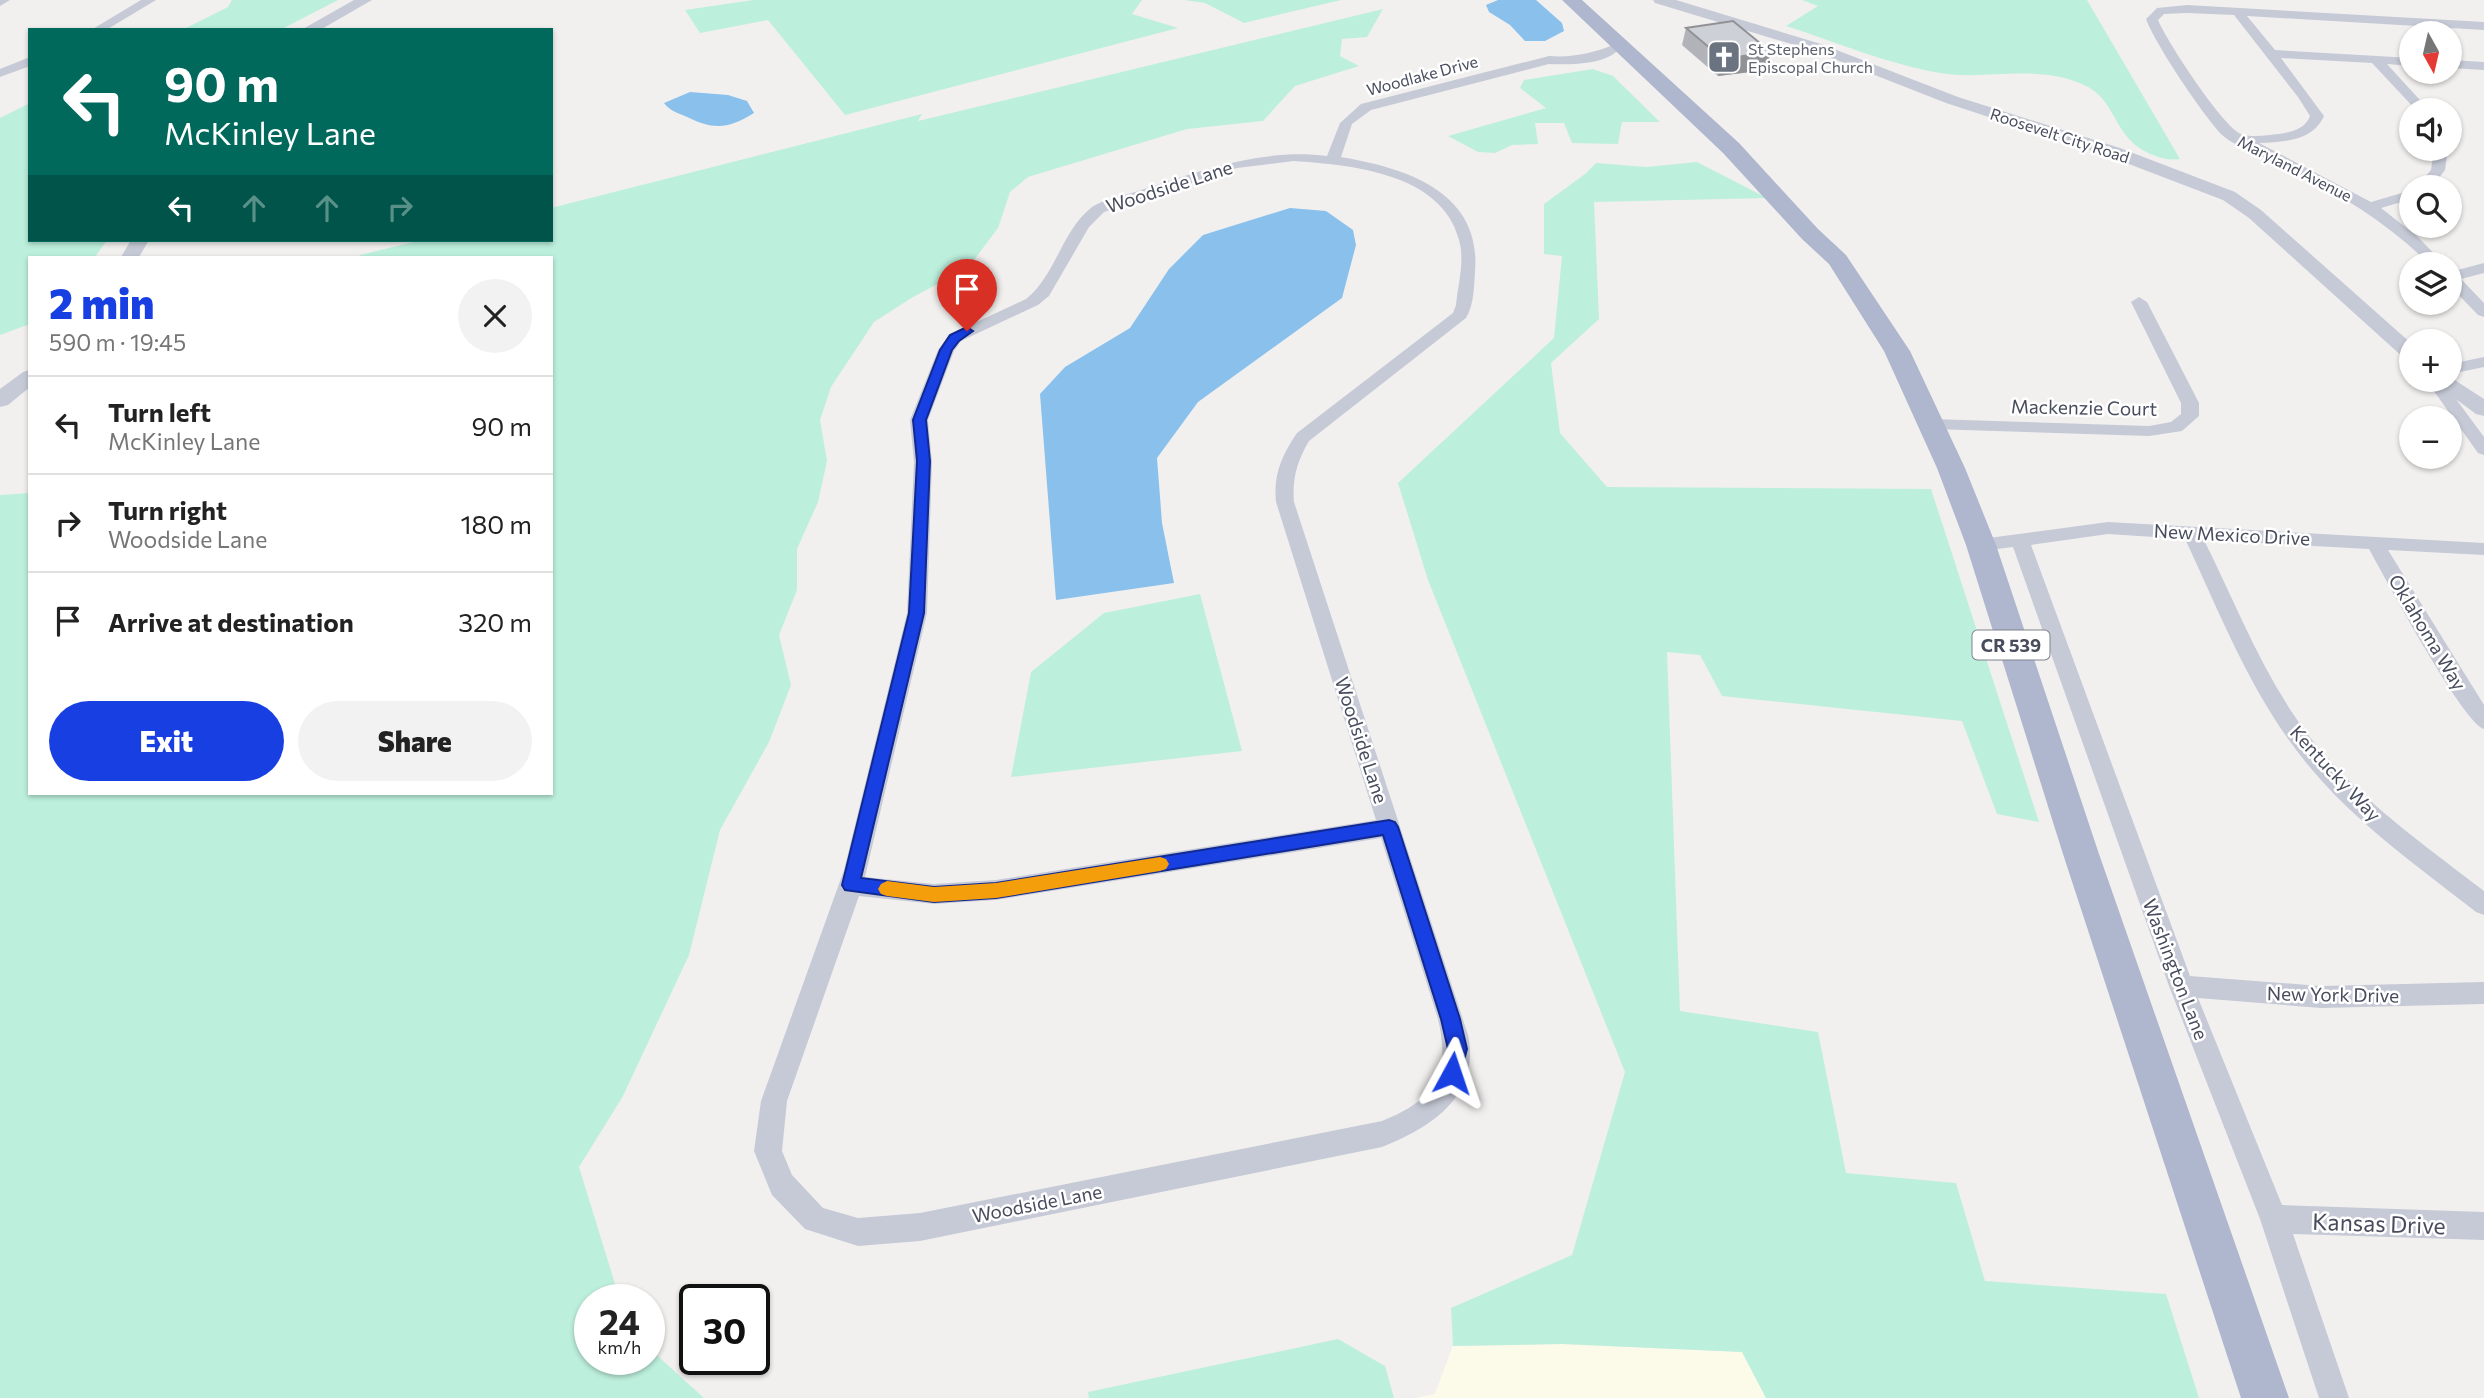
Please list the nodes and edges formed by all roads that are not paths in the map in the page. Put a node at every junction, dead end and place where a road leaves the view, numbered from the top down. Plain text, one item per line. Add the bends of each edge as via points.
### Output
1 (150, 0) edge
2 (365, 0) edge
3 (1660, 0) edge
4 (1577, 1) edge
5 (2238, 12) junction
6 (2484, 26) edge
7 (101, 28) edge
8 (312, 28) edge
9 (1618, 48) junction
10 (2272, 54) junction
11 (2376, 60) junction
12 (2399, 61) edge
13 (28, 62) edge
14 (2462, 65) edge
15 (2483, 67) edge
16 (0, 74) edge
17 (2412, 98) edge
18 (2239, 140) junction
19 (1334, 159) junction
20 (2399, 198) edge
21 (2370, 207) junction
22 (2425, 252) edge
23 (2484, 268) edge
24 (2462, 274) edge
25 (2462, 289) edge
26 (2139, 302) dead end
27 (2484, 312) edge
28 (2399, 343) edge
29 (2484, 362) edge
30 (2462, 367) edge
31 (28, 378) edge
32 (2443, 392) edge
33 (2457, 392) edge
34 (0, 400) edge
35 (2484, 411) edge
36 (1932, 424) junction
37 (2473, 433) junction
38 (2484, 449) edge
39 (2191, 532) junction
40 (2020, 540) junction
41 (2374, 542) junction
42 (1981, 545) junction
43 (2484, 549) edge
44 (2484, 721) edge
45 (1389, 827) junction
46 (851, 885) junction
47 (2484, 905) edge
48 (2181, 986) junction
49 (2484, 993) edge
50 (2273, 1219) junction
51 (2484, 1226) edge
52 (2265, 1398) edge
53 (2333, 1398) edge

1 - 7 street
2 - 8 street
3 - 28 street, Roosevelt City Road via 1816,47 2229,197 2262,220
4 - 9 main road, CR 539
5 - 6 street, Maryland Avenue
5 - 10 street
5 - 18 street, Maryland Avenue via 2169,9 2155,14 2151,21 2218,123
9 - 19 street, Woodlake Drive via 1608,54 1549,60 1366,107 1345,123
9 - 36 main road, CR 539 via 1731,148 1838,260 1887,332
10 - 11 street
10 - 18 street via 2315,111 2316,123 2292,135
11 - 12 street
11 - 17 street
13 - 16 street
14 - 15 street
18 - 21 street, Maryland Avenue
19 - 45 street, Woodside Lane via 1387,171 1427,190 1458,218 1468,242 1460,315 1303,438 1287,461 1282,483
19 - 46 street, Woodside Lane via 1294,157 1235,164 1099,209 1083,225 1043,293 955,338 946,350 919,420 923,461 917,613
20 - 21 street
21 - 22 street, Maryland Avenue
23 - 24 street
25 - 27 street
26 - 36 street, Mackenzie Court via 2190,403 2190,416 2182,424 2149,431
29 - 30 street
31 - 34 street
32 - 37 street
33 - 35 street
35 - 37 street via 2470,421
36 - 42 main road, CR 539
37 - 38 street
39 - 40 street, New Mexico Drive via 2099,529
39 - 41 street, New Mexico Drive
39 - 47 street, Kentucky Way via 2272,696 2304,743 2380,821
40 - 42 street, New Mexico Drive
40 - 48 street, Washington Lane
41 - 43 street, New Mexico Drive
41 - 44 street, Oklahoma Way
42 - 52 main road, CR 539 via 2072,830
45 - 46 street via 996,890 934,894
45 - 46 street, Woodside Lane via 1457,1049 1438,1104 1413,1122 1382,1134 920,1227 858,1232 815,1219 782,1185 768,1151 774,1101
48 - 49 street, New York Drive via 2321,997
48 - 50 street, Washington Lane
50 - 51 street, Kansas Drive
50 - 53 street, Washington Lane

